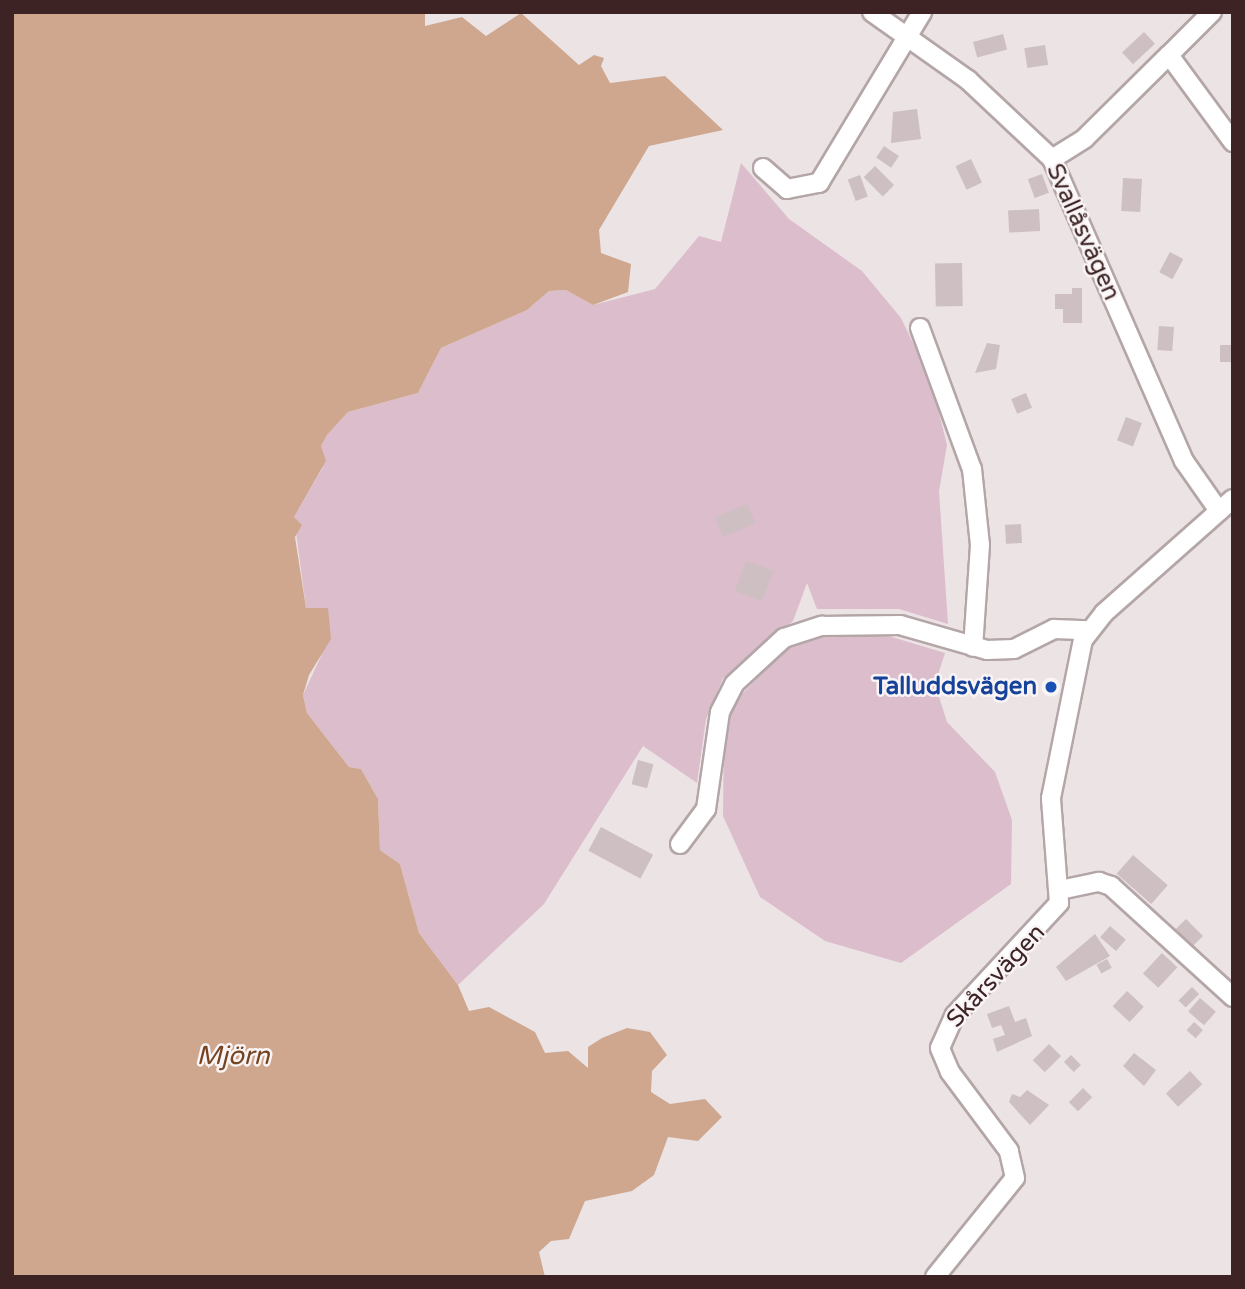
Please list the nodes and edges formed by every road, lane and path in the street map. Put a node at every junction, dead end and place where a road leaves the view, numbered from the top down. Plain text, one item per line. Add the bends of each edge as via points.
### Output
1 (872, 12) edge
2 (922, 12) edge
3 (1212, 12) edge
4 (907, 36) junction
5 (1170, 55) junction
6 (1233, 142) edge
7 (1052, 159) junction
8 (763, 168) dead end
9 (920, 328) dead end
10 (1226, 505) edge
11 (1088, 630) junction
12 (974, 647) junction
13 (680, 844) dead end
14 (1060, 890) junction
15 (1233, 997) edge
16 (935, 1277) edge

1 - 4 street, Svallåsvägen
2 - 4 street
3 - 5 street
4 - 7 street, Svallåsvägen via 968,80
4 - 8 street via 819,183 787,189
5 - 6 street
5 - 7 street via 1084,138
7 - 10 street, Svallåsvägen via 1184,461
9 - 12 street via 972,469 980,545
10 - 11 street
11 - 12 street via 1054,629 1014,649
11 - 14 street, Skårsvägen via 1051,797
12 - 13 street via 923,629 882,624 822,626 785,638 734,684 720,712 706,809
14 - 15 street via 1099,882 1111,886
14 - 16 street, Skårsvägen via 1048,921 943,1030 943,1061 1015,1168 1011,1186 947,1254

